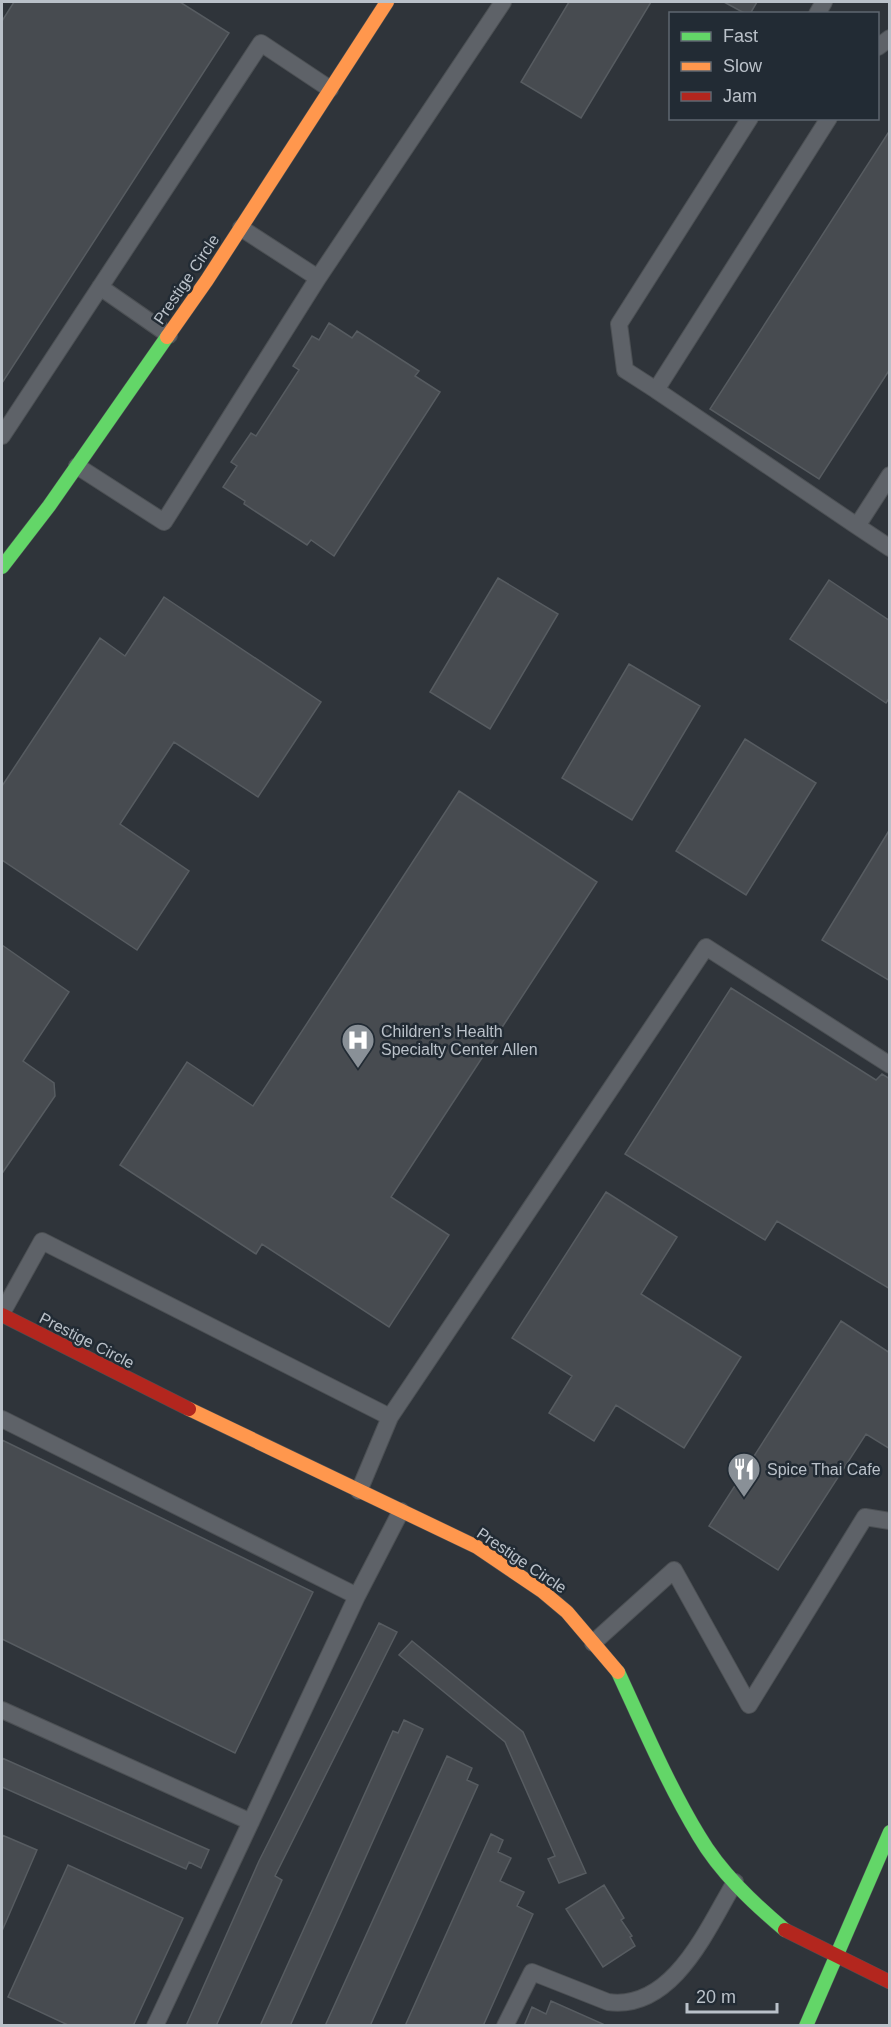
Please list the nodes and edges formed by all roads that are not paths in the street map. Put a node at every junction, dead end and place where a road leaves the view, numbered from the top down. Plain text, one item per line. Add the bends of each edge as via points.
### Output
1 (387, 2) edge
2 (503, 2) edge
3 (330, 89) junction
4 (749, 120) edge
5 (828, 120) edge
6 (241, 228) junction
7 (318, 278) junction
8 (100, 286) junction
9 (169, 335) junction
10 (656, 390) junction
11 (2, 436) edge
12 (77, 466) junction
13 (890, 475) edge
14 (857, 526) junction
15 (890, 548) edge
16 (3, 563) edge
17 (890, 1065) edge
18 (2, 1314) edge
19 (390, 1417) junction
20 (2, 1419) edge
21 (359, 1491) junction
22 (400, 1511) junction
23 (890, 1521) edge
24 (357, 1596) junction
25 (594, 1643) junction
26 (2, 1710) edge
27 (251, 1822) junction
28 (890, 1832) edge
29 (735, 1881) junction
30 (837, 1957) junction
31 (890, 1982) edge
32 (155, 2025) edge
33 (505, 2025) edge
34 (806, 2025) edge

1 - 3 street, Prestige Circle
2 - 7 lane
3 - 6 street, Prestige Circle
3 - 8 lane via 261,43
4 - 10 lane via 620,324 625,370
5 - 10 lane
6 - 7 lane
6 - 9 street, Prestige Circle
7 - 12 lane via 164,522
8 - 9 lane
8 - 11 lane
9 - 12 street, Prestige Circle
10 - 14 lane
12 - 16 street, Prestige Circle
13 - 14 lane
14 - 15 lane
17 - 19 lane via 705,947
18 - 19 lane via 42,1241
18 - 21 street, Prestige Circle
19 - 21 lane
20 - 24 lane
21 - 22 street, Prestige Circle
22 - 24 lane
22 - 25 street, Prestige Circle via 477,1547 533,1584 567,1612
23 - 25 lane via 865,1517 749,1705 674,1570
24 - 27 lane
25 - 29 street, Prestige Circle via 617,1670 699,1837
26 - 27 lane
27 - 32 lane
28 - 30 street
29 - 30 street, Prestige Circle via 756,1905 788,1931
29 - 33 lane via 688,1958 666,1985 644,1999 608,2002 532,1972
30 - 31 street, Prestige Circle
30 - 34 street

